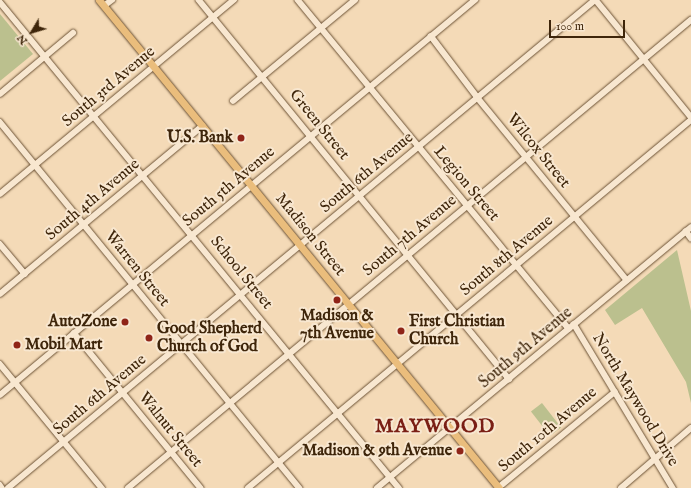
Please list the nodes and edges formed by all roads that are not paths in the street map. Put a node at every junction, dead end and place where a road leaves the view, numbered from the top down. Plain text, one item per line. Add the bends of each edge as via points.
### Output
1 (99, 0) edge
2 (112, 0) edge
3 (199, 0) edge
4 (234, 0) edge
5 (298, 0) edge
6 (355, 0) edge
7 (475, 0) edge
8 (595, 0) edge
9 (0, 2) edge
10 (104, 6) junction
11 (213, 17) junction
12 (691, 20) edge
13 (321, 28) junction
14 (73, 33) dead end
15 (431, 36) junction
16 (45, 56) junction
17 (644, 59) junction
18 (153, 67) junction
19 (262, 77) junction
20 (370, 87) junction
21 (0, 94) edge
22 (478, 98) junction
23 (233, 100) dead end
24 (94, 116) junction
25 (691, 117) edge
26 (691, 120) edge
27 (0, 122) edge
28 (202, 126) junction
29 (311, 136) junction
30 (419, 147) junction
31 (527, 156) junction
32 (35, 165) junction
33 (143, 175) junction
34 (251, 186) junction
35 (0, 194) edge
36 (359, 196) junction
37 (467, 206) junction
38 (574, 217) junction
39 (84, 224) junction
40 (689, 229) edge
41 (192, 235) junction
42 (691, 238) edge
43 (0, 244) edge
44 (300, 246) junction
45 (408, 255) junction
46 (516, 265) junction
47 (25, 274) junction
48 (627, 280) junction
49 (133, 284) junction
50 (0, 294) edge
51 (241, 294) junction
52 (348, 304) junction
53 (456, 315) junction
54 (574, 324) junction
55 (569, 329) junction
56 (74, 333) junction
57 (182, 344) junction
58 (289, 353) junction
59 (0, 364) edge
60 (397, 364) junction
61 (509, 379) junction
62 (15, 382) junction
63 (614, 392) junction
64 (123, 393) junction
65 (0, 395) edge
66 (230, 402) junction
67 (338, 413) junction
68 (449, 428) junction
69 (691, 428) edge
70 (64, 442) junction
71 (171, 451) junction
72 (655, 460) junction
73 (279, 462) junction
74 (390, 477) junction
75 (0, 485) edge
76 (2, 488) edge
77 (8, 488) edge
78 (102, 488) edge
79 (128, 488) edge
80 (201, 488) edge
81 (248, 488) edge
82 (300, 488) edge
83 (378, 488) edge
84 (399, 488) edge
85 (499, 488) edge
86 (621, 488) edge
87 (673, 488) edge

1 - 10 main road, Madison Street
2 - 10 street
3 - 11 street, Green Street
4 - 11 street, South 3rd Avenue
5 - 13 street, Legion Street
6 - 13 street
7 - 15 street, South 5th Avenue
8 - 17 street
8 - 22 street, South 6th Avenue
9 - 16 street, School Street
10 - 18 main road, Madison Street
11 - 18 street, South 3rd Avenue
11 - 19 street, Green Street
12 - 17 street, South 7th Avenue
13 - 19 street
13 - 20 street, Legion Street
14 - 16 street
15 - 20 street, South 5th Avenue
15 - 22 street, Wilcox Street
16 - 21 street
16 - 24 street, School Street
17 - 25 street
17 - 31 street, South 7th Avenue
18 - 24 street, South 3rd Avenue
18 - 28 main road, Madison Street
19 - 23 street
19 - 29 street, Green Street
20 - 29 street, South 5th Avenue
20 - 30 street, Legion Street
22 - 30 street, South 6th Avenue
22 - 31 street, Wilcox Street
24 - 32 street, South 3rd Avenue
24 - 33 street, School Street
26 - 38 street, South 8th Avenue
27 - 32 street, Warren Street
28 - 33 street, South 4th Avenue
28 - 34 main road, Madison Street
29 - 34 street, South 5th Avenue
29 - 36 street, Green Street
30 - 36 street, South 6th Avenue
30 - 37 street, Legion Street
31 - 37 street, South 7th Avenue
31 - 38 street, Wilcox Street
32 - 35 street, South 3rd Avenue
32 - 39 street, Warren Street
33 - 39 street, South 4th Avenue
33 - 41 street, School Street
34 - 41 street, South 5th Avenue
34 - 44 main road, Madison Street
36 - 44 street, South 6th Avenue
36 - 45 street, Green Street
37 - 45 street, South 7th Avenue
37 - 46 street, Legion Street
38 - 46 street, South 8th Avenue
38 - 48 street, Wilcox Street
39 - 47 street, South 4th Avenue
39 - 49 street, Warren Street
40 - 42 street
40 - 48 street, South 9th Avenue
41 - 49 street, South 5th Avenue
41 - 51 street, School Street
43 - 47 street
44 - 51 street, South 6th Avenue
44 - 52 main road, Madison Street
45 - 52 street, South 7th Avenue
45 - 53 street, Green Street
46 - 53 street, South 8th Avenue
46 - 55 street, Legion Street
47 - 50 street, South 4th Avenue
48 - 54 street, South 9th Avenue
49 - 56 street, South 5th Avenue
49 - 57 street, Warren Street
51 - 57 street, South 6th Avenue
51 - 58 street, School Street
52 - 58 street, South 7th Avenue
52 - 60 main road, Madison Street
53 - 60 street, South 8th Avenue
53 - 61 street, Green Street
54 - 55 street, South 9th Avenue
54 - 63 street, North Maywood Drive
55 - 61 street, South 9th Avenue
56 - 62 street, South 5th Avenue
56 - 64 street, Walnut Street
57 - 64 street, South 6th Avenue
57 - 66 street, Warren Street
58 - 66 street, South 7th Avenue
58 - 67 street, School Street
59 - 62 street
60 - 67 street, South 8th Avenue
60 - 68 main road, Madison Street
61 - 68 street, South 9th Avenue
62 - 65 street, South 5th Avenue
62 - 70 street
63 - 72 street, North Maywood Drive
63 - 85 street, South 10th Avenue
64 - 70 street, South 6th Avenue
64 - 71 street, Walnut Street
66 - 71 street, South 7th Avenue
66 - 73 street, Warren Street
67 - 73 street, South 8th Avenue
67 - 74 street, School Street
68 - 74 street, South 9th Avenue
68 - 85 main road, Madison Street
69 - 72 street
70 - 77 street, South 6th Avenue
70 - 78 street
71 - 79 street, South 7th Avenue
71 - 80 street, Walnut Street
72 - 86 street
72 - 87 street, North Maywood Drive
73 - 81 street, South 8th Avenue
73 - 82 street, Warren Street
74 - 83 street, South 9th Avenue
74 - 84 street, School Street
75 - 76 street

